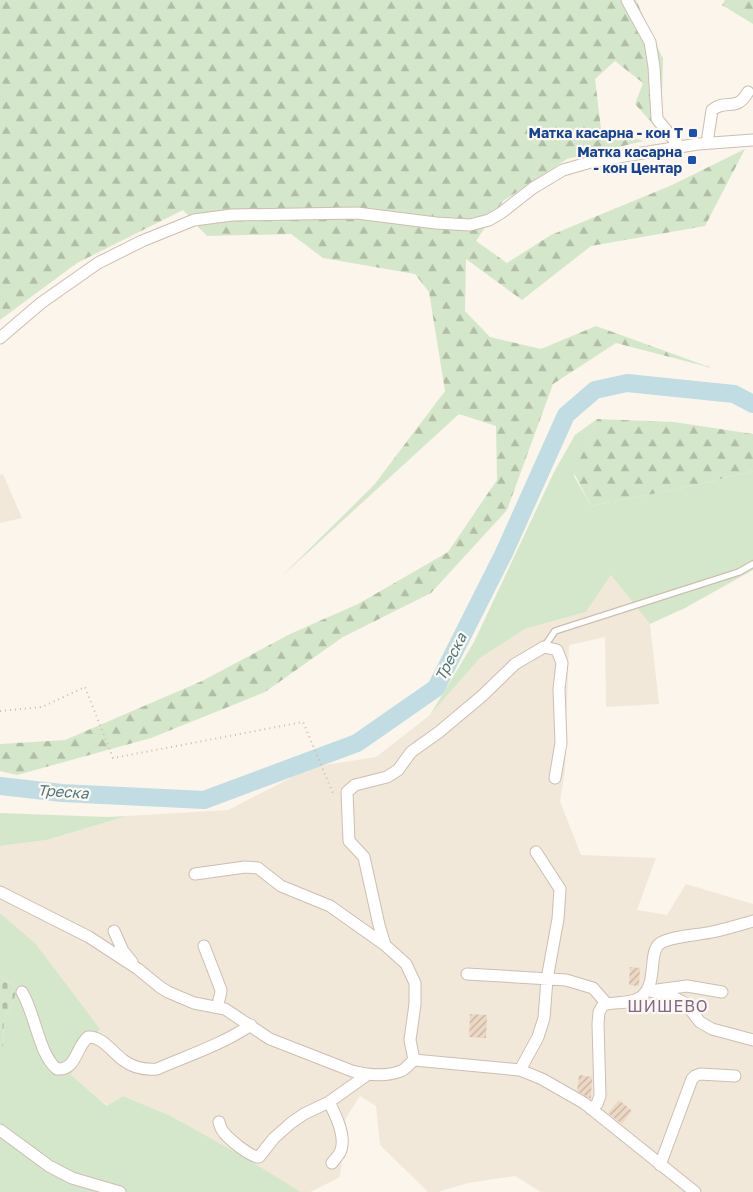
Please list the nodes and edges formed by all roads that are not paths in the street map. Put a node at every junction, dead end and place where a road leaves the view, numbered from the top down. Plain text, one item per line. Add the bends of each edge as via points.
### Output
1 (627, 0) edge
2 (748, 92) dead end
3 (753, 140) edge
4 (707, 143) junction
5 (680, 147) junction
6 (0, 338) edge
7 (753, 564) edge
8 (544, 646) junction
9 (556, 778) dead end
10 (536, 852) dead end
11 (195, 874) dead end
12 (0, 892) edge
13 (753, 921) edge
14 (114, 931) dead end
15 (385, 945) junction
16 (204, 946) dead end
17 (138, 969) junction
18 (467, 974) dead end
19 (547, 979) junction
20 (647, 990) junction
21 (22, 992) dead end
22 (722, 992) dead end
23 (607, 1004) junction
24 (218, 1006) junction
25 (250, 1025) junction
26 (753, 1040) edge
27 (414, 1060) junction
28 (520, 1070) junction
29 (367, 1075) junction
30 (735, 1076) dead end
31 (329, 1102) junction
32 (591, 1109) junction
33 (219, 1122) dead end
34 (0, 1130) edge
35 (332, 1164) dead end
36 (660, 1165) junction
37 (120, 1192) edge
38 (695, 1192) edge

1 - 5 street via 650,42 657,119
2 - 4 street via 742,101 712,110
3 - 4 street
4 - 5 street
5 - 6 street via 590,162 563,170 532,188 501,213 470,225 357,213 232,215 194,220 98,263 41,303
7 - 8 lane via 739,572 555,631
8 - 9 street via 557,650 562,664 559,689 561,744
8 - 15 street via 515,664 482,696 411,752 398,770 387,777 355,785 347,792 349,841 364,857
10 - 19 street via 560,889
11 - 15 street via 258,868 282,886 330,906
12 - 17 street via 89,937
13 - 20 street via 661,942 655,948
14 - 17 street via 123,951
15 - 27 street via 406,964 415,982 410,1040
16 - 24 street via 221,990
17 - 24 street via 168,992 194,1003
18 - 19 street
19 - 23 street via 566,980 593,988
19 - 28 street via 544,1018 538,1037
20 - 22 street via 687,986
20 - 23 street via 630,1001
20 - 26 street via 685,1003 700,1022 712,1029
21 - 25 street via 29,1003 46,1055 57,1069 67,1068 72,1063 88,1037 96,1037 133,1066 156,1069 200,1052
23 - 32 street via 601,1008 598,1024 600,1096
24 - 25 street
25 - 29 street via 270,1039
27 - 28 street
27 - 29 street via 403,1070
28 - 32 street via 542,1079
29 - 31 street
30 - 36 street via 700,1074 692,1079
31 - 33 street via 291,1123 259,1157 239,1146 222,1130
31 - 35 street via 342,1143 342,1150
32 - 36 street
34 - 37 street via 49,1166 72,1178
36 - 38 street

